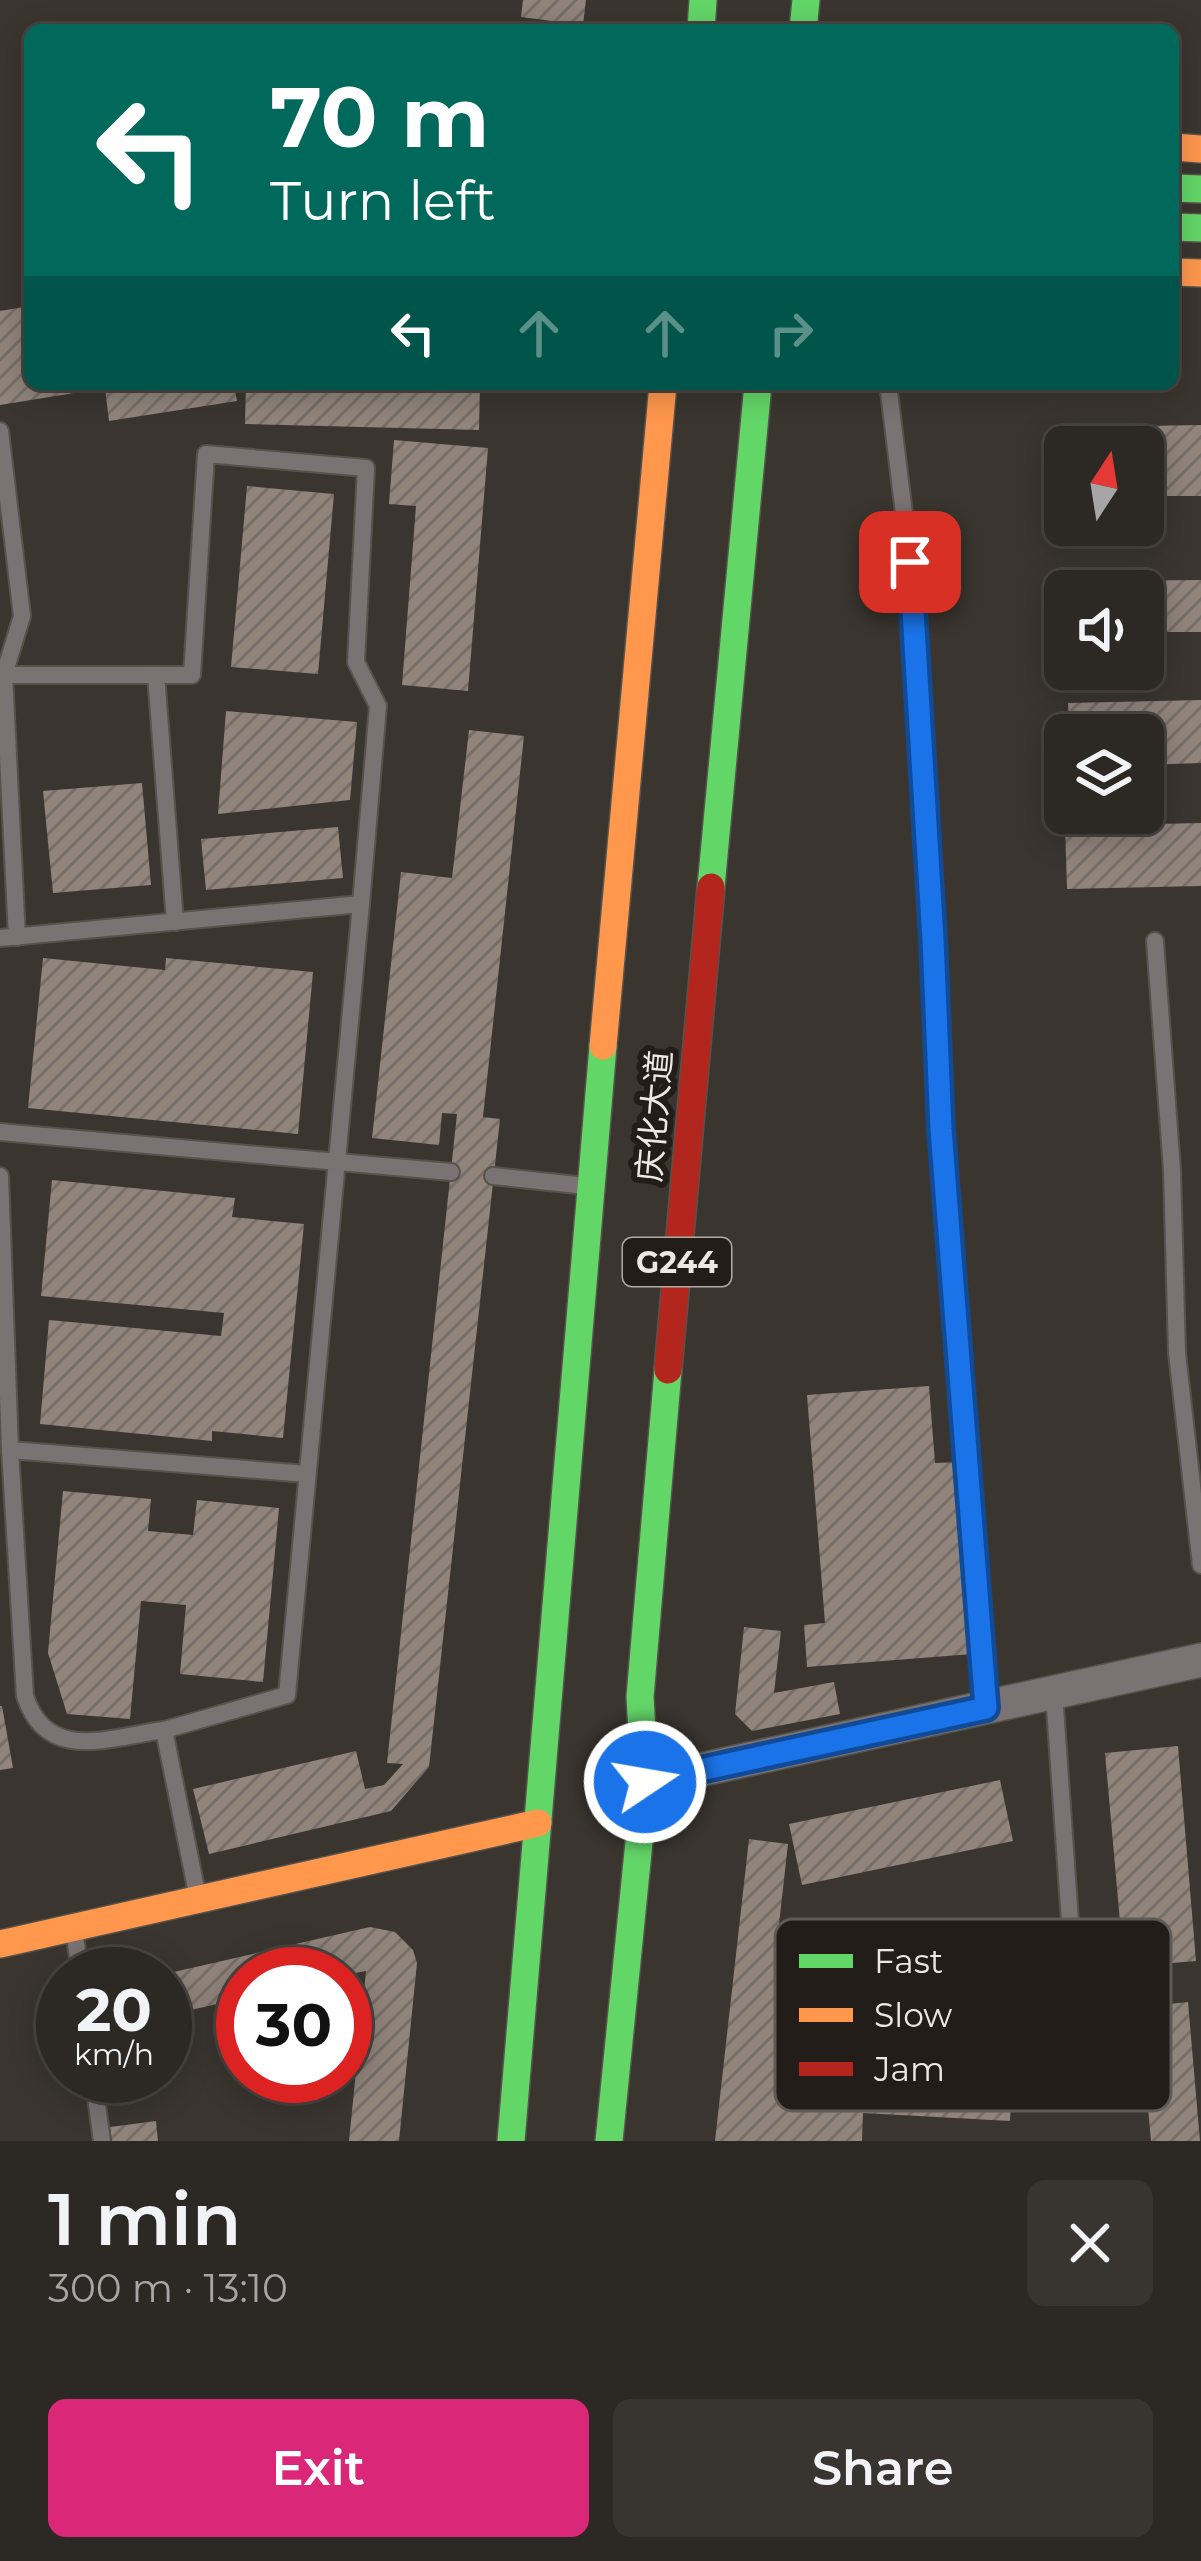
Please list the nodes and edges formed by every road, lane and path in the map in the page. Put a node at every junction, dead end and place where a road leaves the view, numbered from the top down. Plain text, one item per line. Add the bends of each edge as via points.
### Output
1 (662, 390) edge
2 (757, 390) edge
3 (889, 390) edge
4 (0, 431) edge
5 (4, 675) junction
6 (156, 675) junction
7 (361, 904) junction
8 (175, 922) junction
9 (9, 938) edge
10 (1155, 941) dead end
11 (0, 1132) edge
12 (335, 1162) junction
13 (451, 1172) dead end
14 (0, 1175) edge
15 (493, 1176) dead end
16 (590, 1186) junction
17 (10, 1450) junction
18 (307, 1474) junction
19 (1201, 1565) edge
20 (1201, 1660) edge
21 (1054, 1693) junction
22 (986, 1708) junction
23 (164, 1730) junction
24 (645, 1782) junction
25 (538, 1823) junction
26 (199, 1899) junction
27 (1070, 1919) edge
28 (74, 1927) junction
29 (0, 1944) edge
30 (77, 1947) edge
31 (97, 2103) edge
32 (102, 2141) edge
33 (511, 2141) edge
34 (609, 2141) edge

1 - 16 main road, 庆化大道 / G244
2 - 24 main road, 庆化大道 / G244 via 640,1697
3 - 22 lane via 910,562 941,1129
4 - 5 lane via 22,616
5 - 6 lane
5 - 9 lane
6 - 7 lane via 192,675 206,454 366,468 356,662 378,706
6 - 8 lane
7 - 8 lane
7 - 12 lane
8 - 9 lane
10 - 19 lane via 1177,1353
11 - 12 lane
12 - 13 lane
12 - 18 lane
14 - 17 lane
15 - 16 lane
16 - 25 main road, 庆化大道 / G244
17 - 18 lane
17 - 23 lane via 30,1713 75,1743
18 - 23 lane via 286,1695
20 - 21 street
21 - 22 street
21 - 27 lane
22 - 24 street
23 - 26 lane
24 - 34 main road, 庆化大道 / G244
25 - 26 main road
25 - 33 main road, 庆化大道 / G244
26 - 28 main road
28 - 29 main road
28 - 30 lane
31 - 32 lane

